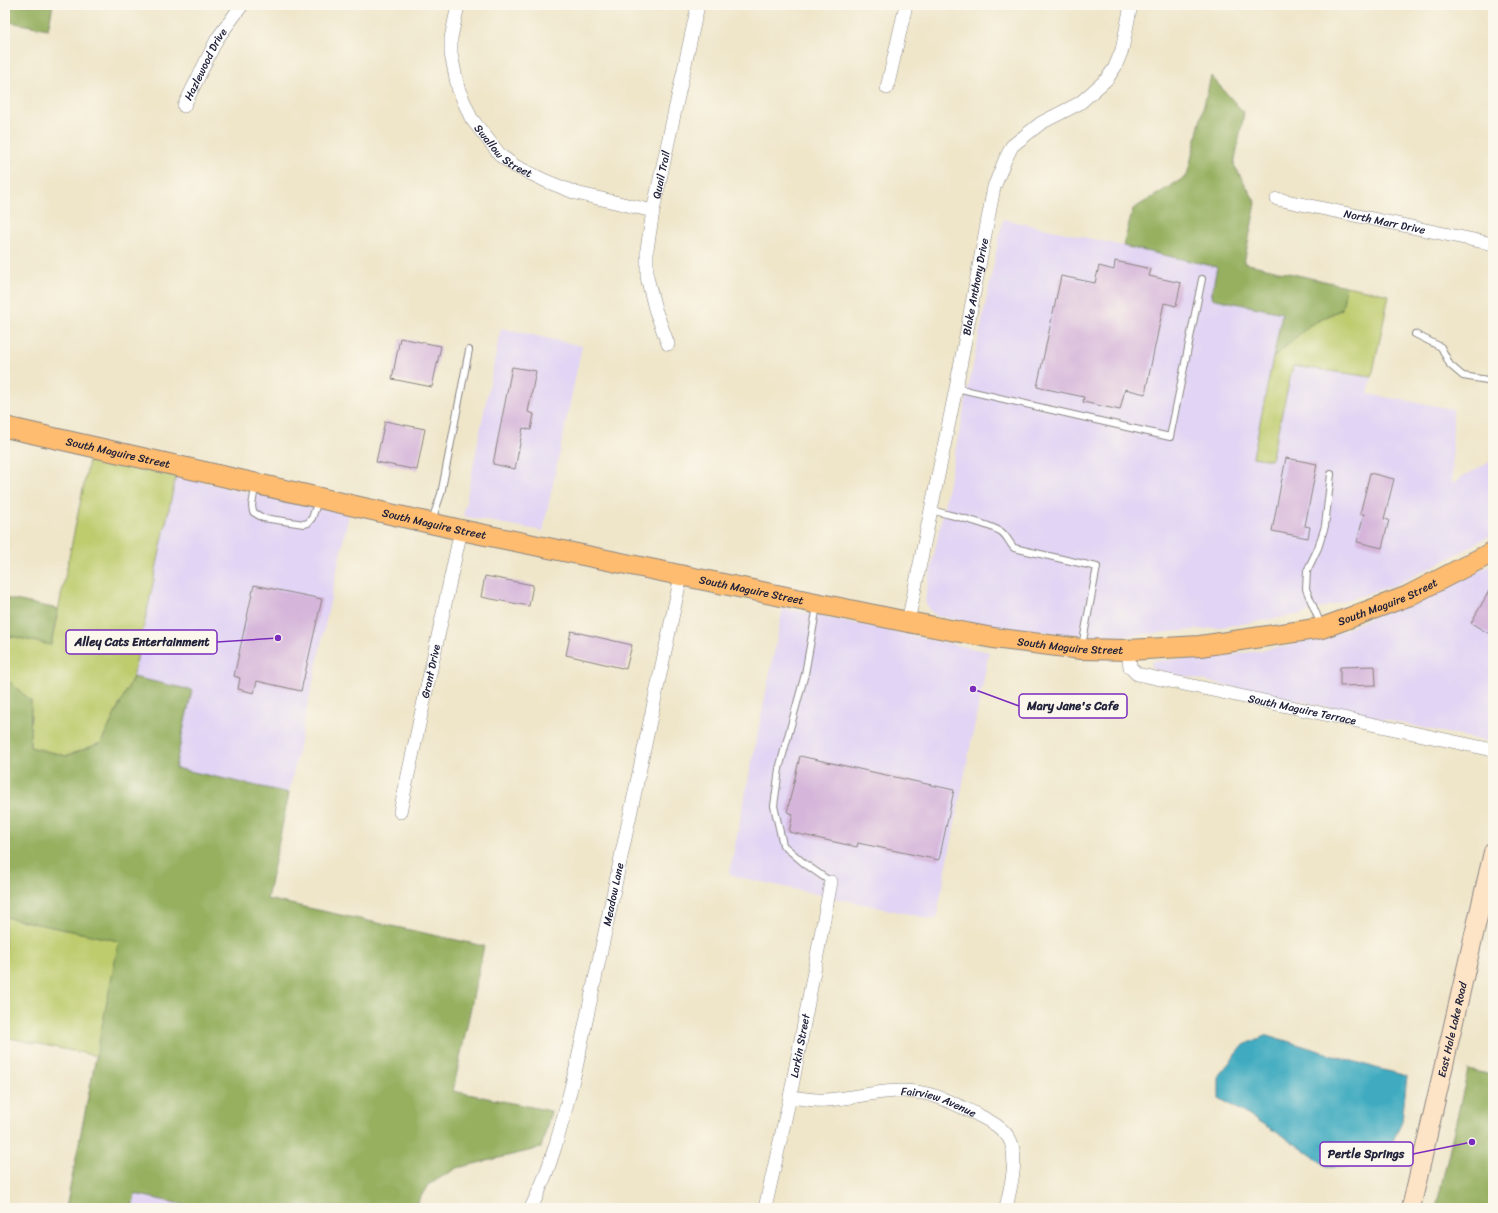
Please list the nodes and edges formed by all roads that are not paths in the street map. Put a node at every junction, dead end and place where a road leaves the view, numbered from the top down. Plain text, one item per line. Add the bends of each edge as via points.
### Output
1 (242, 5) edge
2 (458, 5) edge
3 (698, 5) edge
4 (906, 5) edge
5 (1131, 5) edge
6 (887, 88) dead end
7 (184, 106) dead end
8 (1277, 199) dead end
9 (653, 211) junction
10 (1493, 244) edge
11 (1202, 278) dead end
12 (1415, 334) dead end
13 (668, 344) dead end
14 (469, 350) dead end
15 (1493, 381) edge
16 (956, 388) junction
17 (5, 427) edge
18 (1331, 474) dead end
19 (255, 484) junction
20 (319, 498) junction
21 (931, 510) junction
22 (431, 523) junction
23 (461, 530) junction
24 (1493, 552) edge
25 (681, 576) junction
26 (818, 603) junction
27 (908, 622) junction
28 (1322, 628) junction
29 (1081, 649) junction
30 (1128, 650) junction
31 (1493, 750) edge
32 (400, 812) dead end
33 (1493, 852) edge
34 (831, 882) joint
35 (790, 1097) junction
36 (531, 1208) edge
37 (765, 1208) edge
38 (1006, 1208) edge
39 (1411, 1208) edge

1 - 7 street, Hazlewood Drive via 217,39
2 - 9 street, Swallow Street via 451,38 451,54 458,88 471,118 501,156 521,169 576,193
3 - 9 street, Quail Trail
4 - 6 street
5 - 16 street, Blake Anthony Drive via 1122,50 1107,79 1080,103 1041,123 1012,146 1005,160 994,187
8 - 10 street, North Marr Drive
9 - 13 street, Quail Trail via 647,249 648,277 655,309
11 - 16 lane via 1170,437
12 - 15 lane via 1441,347 1450,366 1463,376
14 - 22 lane via 441,494
16 - 21 street, Blake Anthony Drive
17 - 19 main road, South Maguire Street
18 - 28 lane via 1325,526 1307,571 1306,583 1306,589
19 - 20 main road, South Maguire Street
19 - 20 lane via 253,512 263,518 308,523
20 - 22 main road, South Maguire Street
21 - 27 street, Blake Anthony Drive
21 - 29 lane via 1000,531 1014,548 1097,567
22 - 23 main road, South Maguire Street
23 - 25 main road, South Maguire Street
23 - 32 street, Grant Drive
24 - 28 main road, South Maguire Street via 1408,596
25 - 26 main road, South Maguire Street
25 - 36 street, Meadow Lane via 576,1068 541,1189
26 - 27 main road, South Maguire Street
26 - 34 lane via 805,674 779,769 774,806 783,846
27 - 29 main road, South Maguire Street via 993,638
28 - 30 main road, South Maguire Street via 1200,646
29 - 30 main road, South Maguire Street
30 - 31 street, South Maguire Terrace via 1130,667 1137,674
33 - 39 main road, East Hale Lake Road
34 - 35 street, Larkin Street
35 - 37 street, Larkin Street
35 - 38 street, Fairview Avenue via 825,1100 893,1090 918,1092 947,1101 986,1119 1002,1130 1010,1142 1013,1157 1012,1176

